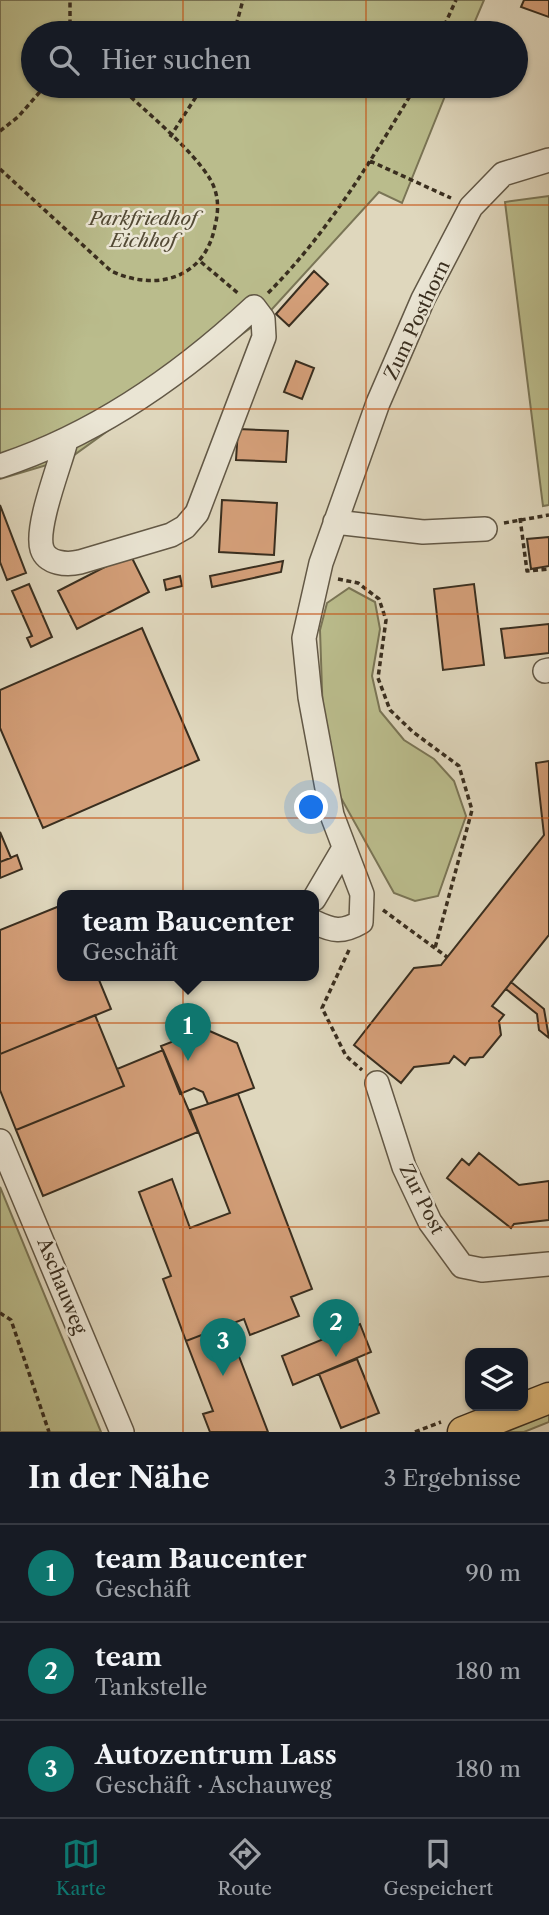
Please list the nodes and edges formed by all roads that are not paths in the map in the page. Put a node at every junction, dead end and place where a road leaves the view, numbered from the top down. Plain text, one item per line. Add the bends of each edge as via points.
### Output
1 (549, 160) edge
2 (66, 441) junction
3 (0, 466) edge
4 (335, 523) junction
5 (485, 529) road end
6 (344, 848) junction
7 (319, 890) edge
8 (319, 924) edge
9 (377, 1083) road end
10 (0, 1141) edge
11 (549, 1264) edge
12 (549, 1398) edge
13 (122, 1432) edge
14 (463, 1432) edge

1 - 4 street, Zum Posthorn via 503,174 471,207 423,299 378,403
2 - 2 street via 158,384 254,307 263,320 264,337 197,513 185,527 161,539 80,562 50,559 41,547 42,528
2 - 3 street
4 - 5 street via 423,532
4 - 6 street, Zum Posthorn via 304,638 319,757
6 - 7 street
6 - 8 street, Zum Posthorn via 362,894 361,922 345,931
9 - 11 street, Zur Post via 404,1167 430,1222 462,1266 482,1270
10 - 13 street, Aschauweg
12 - 14 main road

